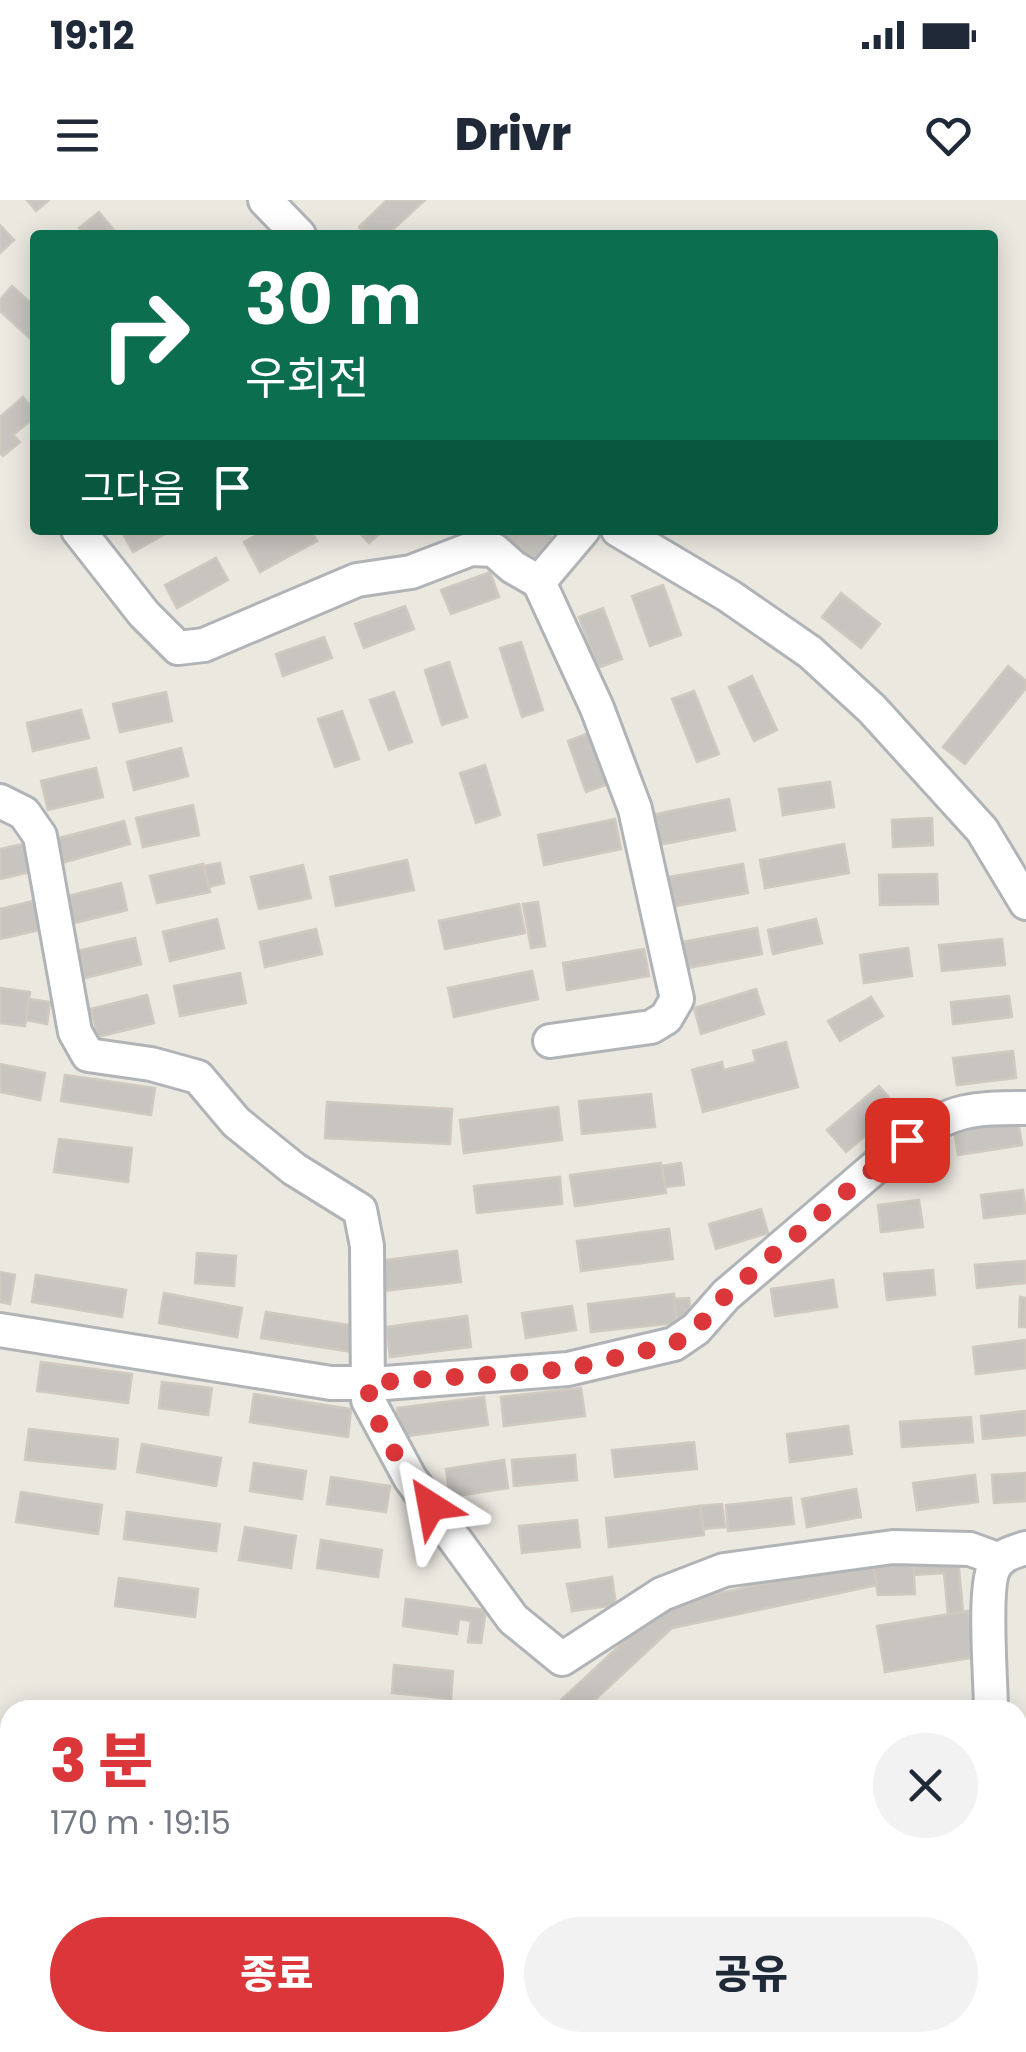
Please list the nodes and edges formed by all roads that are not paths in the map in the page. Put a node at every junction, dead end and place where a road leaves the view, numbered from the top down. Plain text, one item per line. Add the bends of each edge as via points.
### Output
1 (265, 200) edge
2 (291, 230) edge
3 (82, 535) edge
4 (579, 535) edge
5 (626, 535) edge
6 (539, 582) junction
7 (0, 800) edge
8 (1026, 904) edge
9 (550, 1041) dead end
10 (1026, 1108) edge
11 (0, 1330) edge
12 (368, 1383) junction
13 (1013, 1554) edge
14 (990, 1700) edge

1 - 2 street
3 - 6 street via 178,648 204,645 357,580 411,572 471,549 494,550
4 - 6 street
5 - 8 street via 810,652 982,830
6 - 9 street via 634,809 676,999 666,1018 651,1027
7 - 12 street via 24,812 40,836 75,1032 88,1055 198,1077 250,1134 360,1210 367,1246
10 - 12 street via 971,1108 907,1140 674,1344 568,1369
11 - 12 street via 330,1383
12 - 13 street via 368,1400 410,1478 513,1619 562,1660 662,1594 724,1570 893,1547
13 - 14 street via 994,1567 988,1592

